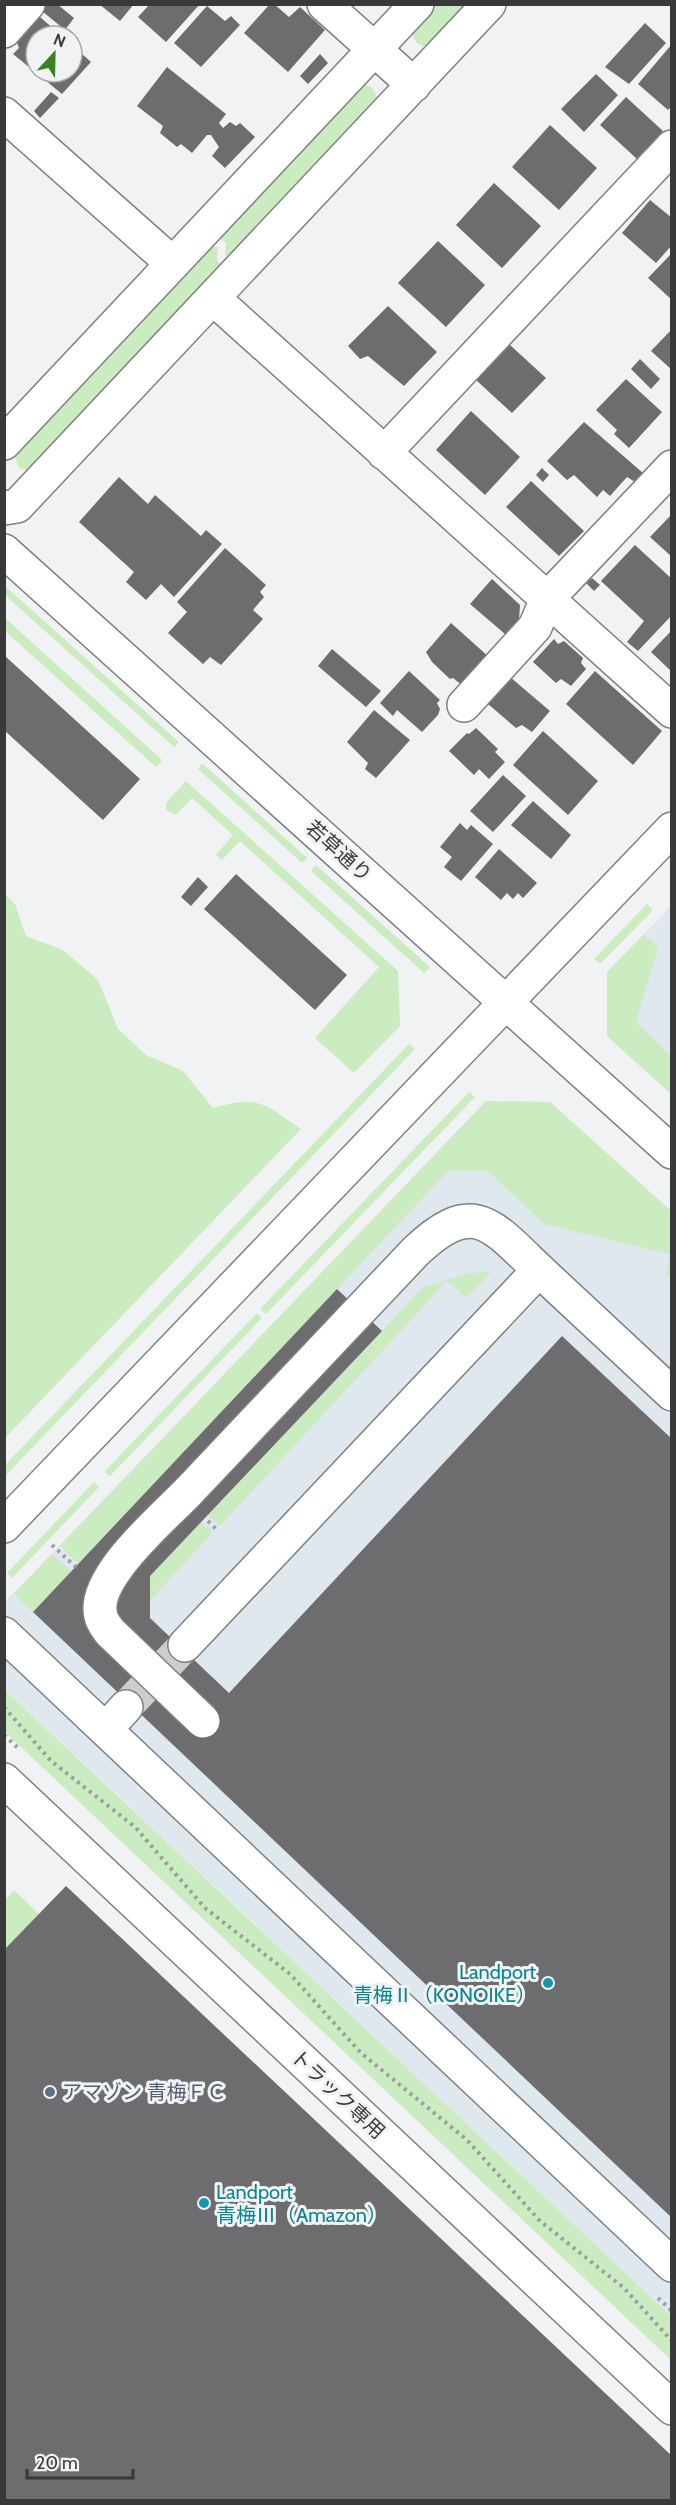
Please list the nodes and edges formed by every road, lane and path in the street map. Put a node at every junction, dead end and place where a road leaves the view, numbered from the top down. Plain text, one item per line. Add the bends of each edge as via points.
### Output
1 (28, 4) edge
2 (324, 4) edge
3 (417, 4) edge
4 (489, 4) edge
5 (4, 31) edge
6 (375, 50) junction
7 (414, 85) junction
8 (4, 114) edge
9 (672, 147) edge
10 (172, 263) junction
11 (213, 298) junction
12 (4, 443) edge
13 (384, 453) junction
14 (672, 466) edge
15 (4, 508) edge
16 (4, 551) edge
17 (547, 599) junction
18 (464, 705) dead end
19 (672, 711) edge
20 (672, 829) edge
21 (507, 1003) junction
22 (672, 1152) edge
23 (539, 1270) junction
24 (672, 1394) edge
25 (4, 1526) edge
26 (4, 1634) edge
27 (185, 1645) tunnel mouth
28 (4, 1707) edge
29 (203, 1721) dead end
30 (4, 1780) edge
31 (672, 2265) edge
32 (672, 2341) edge
33 (672, 2408) edge

1 - 5 street
2 - 6 street
3 - 6 street
4 - 7 street
6 - 7 street
6 - 10 street
7 - 11 street
8 - 10 street
9 - 13 street
10 - 12 street
11 - 13 street
11 - 15 street via 17,506
13 - 17 street
14 - 17 street
16 - 21 street, 若草通り
17 - 18 street via 535,627
17 - 19 street
20 - 21 street
21 - 22 street, 若草通り
21 - 25 street
23 - 24 street
23 - 27 street
23 - 29 street, bridge via 488,1225 472,1220 456,1222 431,1236 118,1565 100,1600 100,1616 110,1632
26 - 31 street via 116,1718
28 - 32 path via 51,1761 135,1827 206,1908 290,1974 361,2054 467,2140 540,2221 624,2288
30 - 33 street, トラック専用

